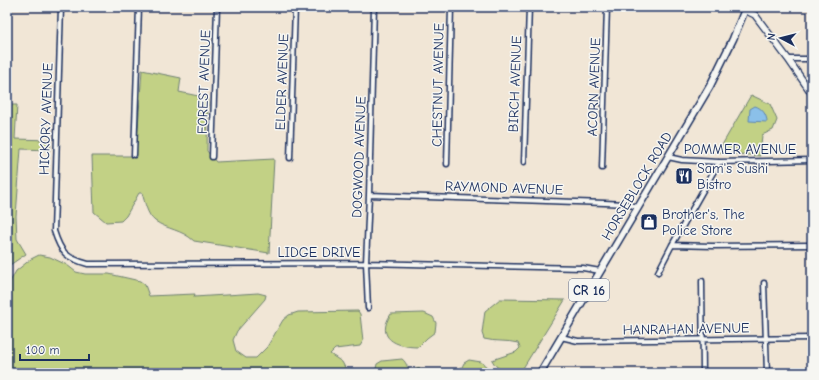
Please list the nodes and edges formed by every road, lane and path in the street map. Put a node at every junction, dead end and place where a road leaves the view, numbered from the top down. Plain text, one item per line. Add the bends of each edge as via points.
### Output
1 (61, 7) edge
2 (138, 7) edge
3 (217, 7) edge
4 (295, 7) edge
5 (374, 7) edge
6 (451, 7) edge
7 (529, 7) edge
8 (607, 7) edge
9 (738, 7) edge
10 (746, 9) edge
11 (788, 59) junction
12 (812, 59) edge
13 (812, 94) edge
14 (134, 155) dead end
15 (668, 156) junction
16 (212, 157) dead end
17 (290, 158) dead end
18 (812, 160) edge
19 (524, 162) dead end
20 (719, 162) junction
21 (447, 164) dead end
22 (602, 168) dead end
23 (369, 195) junction
24 (638, 206) junction
25 (54, 231) joint
26 (672, 245) junction
27 (812, 245) edge
28 (366, 263) junction
29 (600, 271) junction
30 (658, 272) dead end
31 (702, 281) dead end
32 (764, 282) dead end
33 (368, 308) dead end
34 (561, 337) junction
35 (812, 338) edge
36 (767, 339) junction
37 (703, 340) junction
38 (540, 373) edge
39 (703, 373) edge
40 (767, 373) edge

1 - 25 street, HICKORY AVENUE
2 - 14 street
3 - 16 street, FOREST AVENUE
4 - 17 street, ELDER AVENUE
5 - 23 street, DOGWOOD AVENUE
6 - 21 street, CHESTNUT AVENUE
7 - 19 street, BIRCH AVENUE
8 - 22 street, ACORN AVENUE
9 - 10 street
10 - 11 street via 755,15
10 - 15 main road, HORSEBLOCK ROAD / CR 16 via 719,69
11 - 12 street
11 - 13 street
15 - 20 street, POMMER AVENUE via 682,160
15 - 24 main road, HORSEBLOCK ROAD / CR 16
18 - 20 street, POMMER AVENUE
20 - 26 street
23 - 24 street, RAYMOND AVENUE via 605,202
23 - 28 street, DOGWOOD AVENUE
24 - 29 main road, HORSEBLOCK ROAD / CR 16
25 - 28 street, LIDGE DRIVE via 60,249 77,261 88,264
26 - 27 street
26 - 30 street
28 - 29 street, LIDGE DRIVE via 582,268
28 - 33 street, DOGWOOD AVENUE
29 - 34 main road, HORSEBLOCK ROAD / CR 16
31 - 37 street
32 - 36 street
34 - 37 street, HANRAHAN AVENUE via 578,341
34 - 38 main road, HORSEBLOCK ROAD / CR 16
35 - 36 street, HANRAHAN AVENUE
36 - 37 street, HANRAHAN AVENUE
36 - 40 street
37 - 39 street

